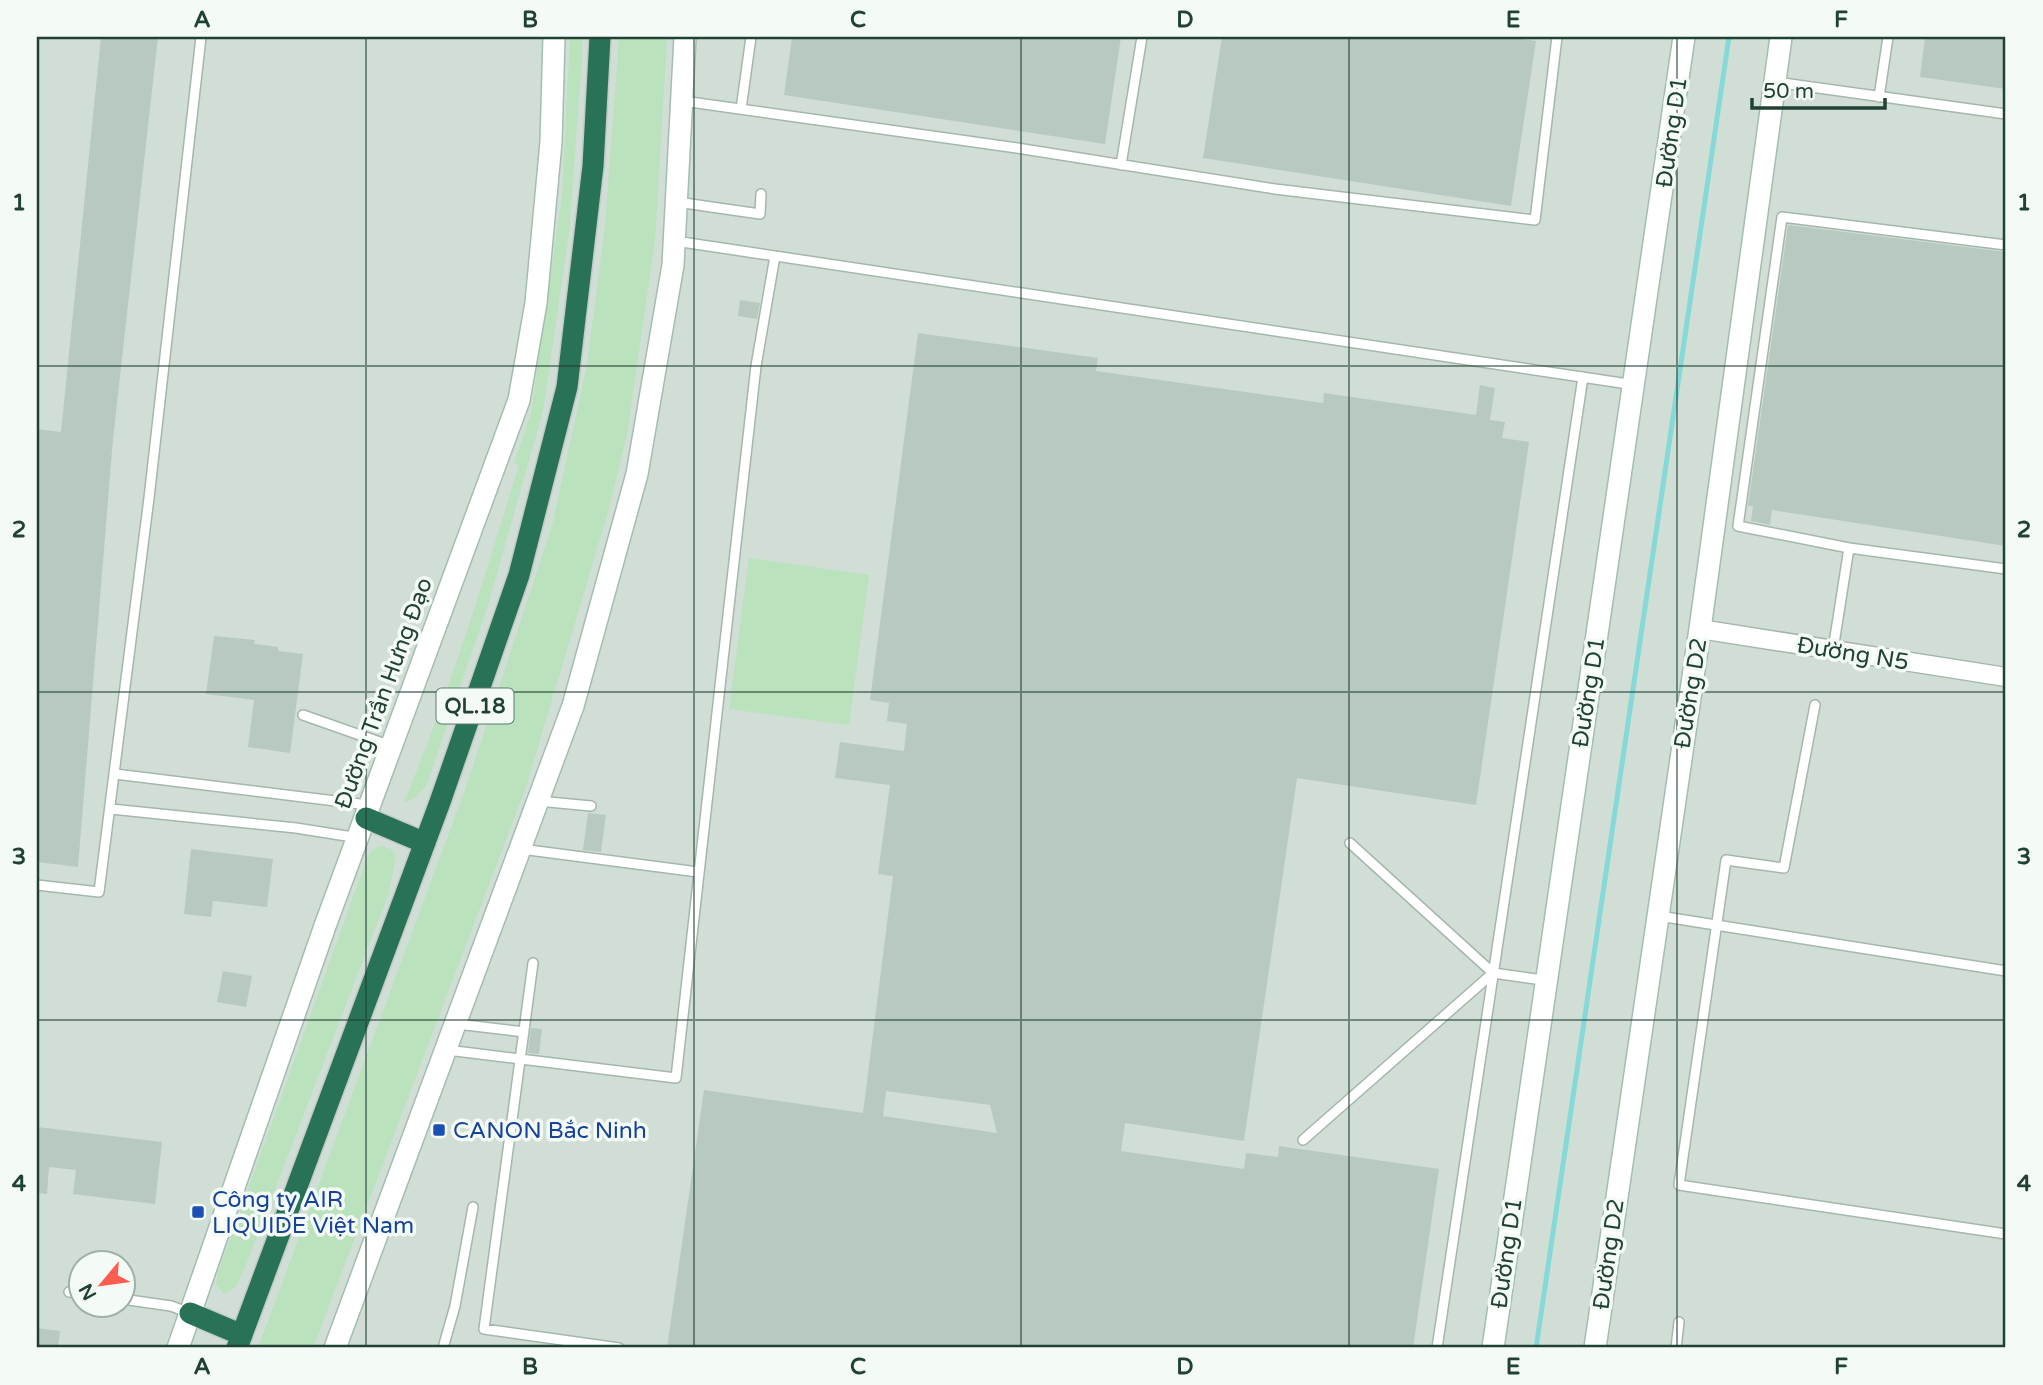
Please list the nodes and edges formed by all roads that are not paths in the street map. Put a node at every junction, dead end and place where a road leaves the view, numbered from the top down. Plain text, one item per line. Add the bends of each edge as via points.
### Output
1 (201, 37) edge
2 (554, 37) edge
3 (600, 37) edge
4 (685, 37) edge
5 (751, 37) edge
6 (1142, 37) edge
7 (1558, 37) edge
8 (1684, 37) edge
9 (1781, 37) edge
10 (1888, 37) edge
11 (1775, 82) junction
12 (1879, 97) junction
13 (683, 101) junction
14 (741, 109) junction
15 (2006, 114) edge
16 (1121, 165) junction
17 (761, 194) dead end
18 (677, 202) junction
19 (675, 241) junction
20 (2006, 245) edge
21 (775, 256) junction
22 (1583, 377) junction
23 (1637, 385) junction
24 (1849, 548) junction
25 (2006, 569) edge
26 (1700, 629) junction
27 (1833, 650) junction
28 (2006, 677) edge
29 (1815, 705) dead end
30 (303, 715) dead end
31 (391, 746) junction
32 (115, 774) junction
33 (538, 801) junction
34 (591, 806) dead end
35 (111, 810) junction
36 (365, 820) junction
37 (425, 843) junction
38 (1350, 843) dead end
39 (521, 849) junction
40 (698, 872) junction
41 (37, 885) edge
42 (1656, 916) junction
43 (1716, 925) junction
44 (533, 963) dead end
45 (2006, 971) edge
46 (1493, 973) junction
47 (1543, 980) junction
48 (457, 1024) junction
49 (524, 1032) junction
50 (447, 1050) junction
51 (520, 1059) junction
52 (1303, 1140) dead end
53 (473, 1208) dead end
54 (2006, 1234) edge
55 (136, 1301) edge
56 (190, 1313) junction
57 (1679, 1322) dead end
58 (239, 1341) edge
59 (178, 1348) edge
60 (335, 1348) edge
61 (443, 1348) edge
62 (619, 1348) edge
63 (1437, 1348) edge
64 (1493, 1348) edge
65 (1595, 1348) edge
66 (1676, 1348) edge

1 - 32 lane
2 - 31 main road, Đường Trần Hưng Đạo via 551,142 536,303 519,400
3 - 37 highway, QL.18 via 593,166 567,387 507,615
4 - 13 main road
5 - 14 lane
6 - 16 lane
7 - 16 lane via 1535,220 1275,189
8 - 23 main road, Đường D1
9 - 11 main road, Đường D2
10 - 12 lane
11 - 12 lane
11 - 26 main road, Đường D2
12 - 15 lane
13 - 14 lane
13 - 18 main road
14 - 16 lane
17 - 18 lane via 760,215
18 - 19 main road
19 - 21 lane
19 - 33 main road via 637,474 573,706
20 - 24 lane via 1782,217 1738,526
21 - 22 lane
21 - 40 lane via 756,366
22 - 23 lane
22 - 46 lane
23 - 47 main road, Đường D1
24 - 25 lane
24 - 27 lane
26 - 27 street, Đường N5
26 - 42 main road, Đường D2
27 - 28 street, Đường N5
29 - 43 lane via 1784,868 1726,860
30 - 31 lane
31 - 36 main road, Đường Trần Hưng Đạo
32 - 35 lane
32 - 36 lane
33 - 34 lane
33 - 39 main road
35 - 36 lane via 296,828
35 - 41 lane via 99,892
36 - 37 highway
36 - 56 main road, Đường Trần Hưng Đạo
37 - 58 highway, QL.18
38 - 46 lane
39 - 40 lane
39 - 48 main road
40 - 51 lane via 676,1078
42 - 43 lane
42 - 65 main road, Đường D2
43 - 45 lane
43 - 54 lane via 1679,1185
44 - 49 lane
46 - 47 lane
46 - 52 lane
46 - 63 lane
47 - 64 main road, Đường D1
48 - 49 lane
48 - 50 main road
49 - 51 lane
50 - 51 lane
50 - 60 main road
51 - 62 lane via 484,1329
53 - 61 lane
55 - 56 lane
56 - 58 highway
56 - 59 main road, Đường Trần Hưng Đạo
57 - 66 lane

